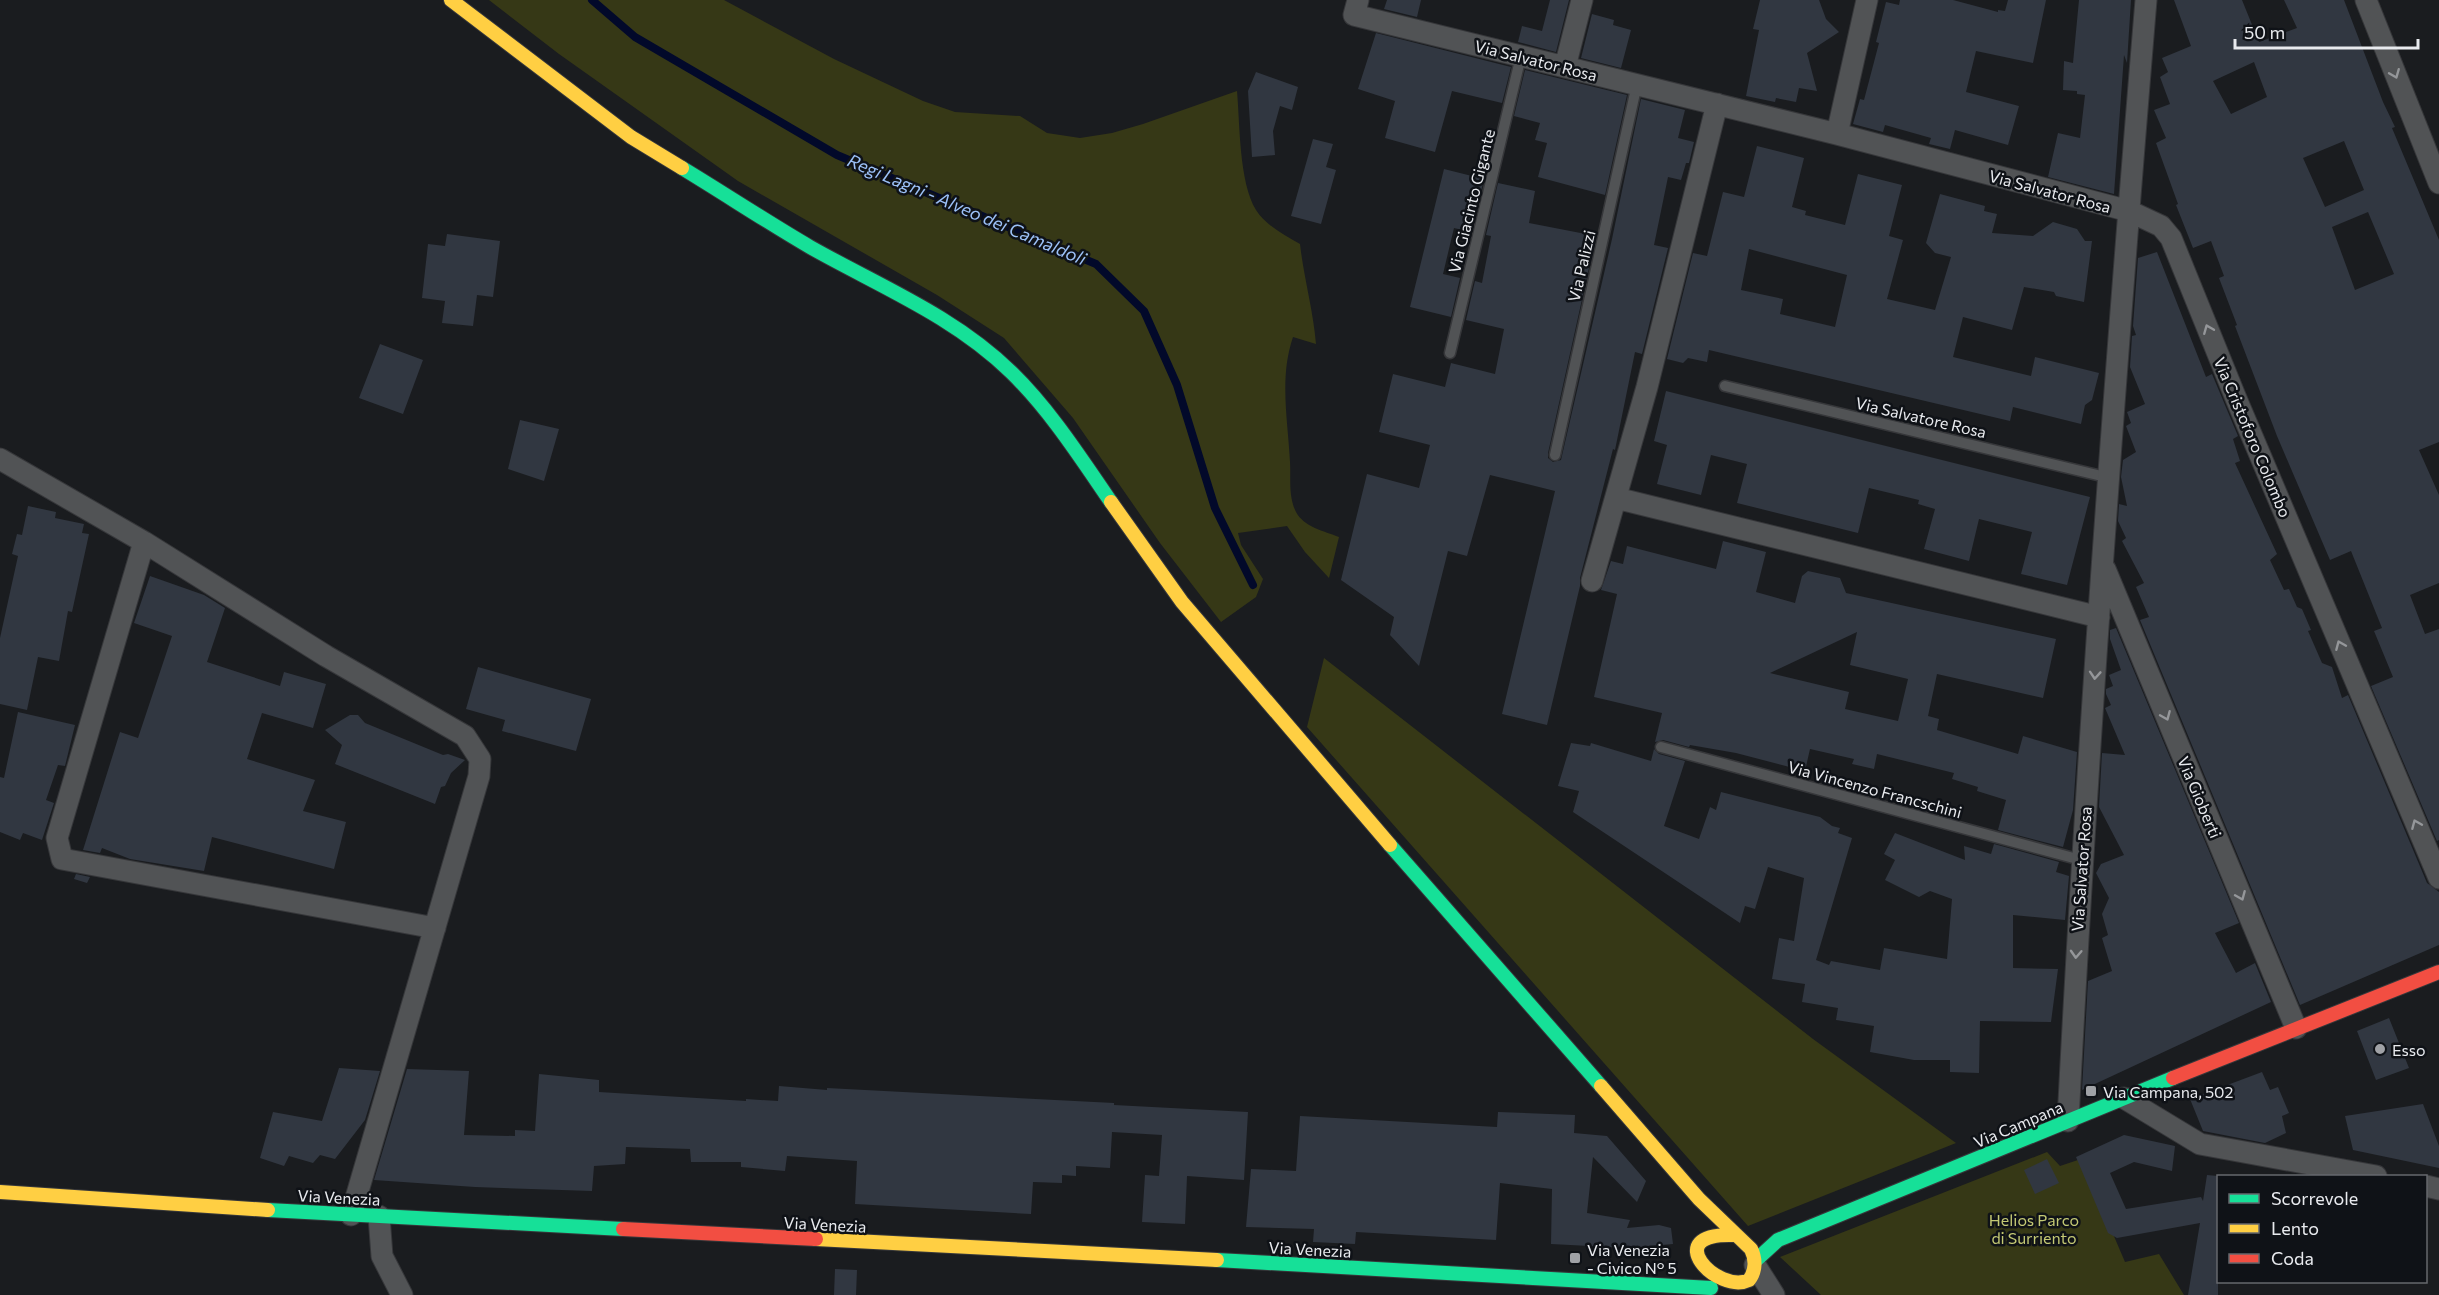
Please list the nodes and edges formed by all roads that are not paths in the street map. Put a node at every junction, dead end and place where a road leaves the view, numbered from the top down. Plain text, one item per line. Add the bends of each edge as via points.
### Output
1 (452, 0) edge
2 (1582, 0) edge
3 (1867, 0) edge
4 (2146, 0) edge
5 (2366, 0) edge
6 (1356, 7) edge
7 (1521, 56) junction
8 (1565, 67) junction
9 (1637, 84) junction
10 (1717, 104) junction
11 (1837, 134) junction
12 (2439, 183) edge
13 (2128, 211) junction
14 (1450, 352) dead end
15 (1725, 386) dead end
16 (1555, 455) dead end
17 (0, 459) edge
18 (2110, 478) junction
19 (1616, 498) junction
20 (144, 542) junction
21 (2103, 565) junction
22 (1592, 581) dead end
23 (2099, 617) junction
24 (1660, 747) dead end
25 (2081, 860) junction
26 (2439, 878) edge
27 (435, 928) junction
28 (2439, 972) edge
29 (2296, 1028) junction
30 (2124, 1098) junction
31 (2061, 1125) junction
32 (2370, 1175) edge
33 (0, 1192) edge
34 (1700, 1199) junction
35 (351, 1215) junction
36 (379, 1216) junction
37 (1704, 1233) junction
38 (1739, 1237) junction
39 (1778, 1240) junction
40 (1683, 1259) dead end
41 (1755, 1263) junction
42 (1665, 1273) dead end
43 (1648, 1286) junction
44 (1712, 1288) junction
45 (1735, 1290) junction
46 (402, 1295) edge
47 (1772, 1295) edge

1 - 34 main road via 631,137 812,247 924,306 1011,372 1048,414 1197,620 1522,999
2 - 8 street
3 - 11 street
4 - 13 street
5 -> 12 street
6 - 7 street, Via Salvator Rosa
7 - 8 street, Via Salvator Rosa
7 - 14 lane, Via Giacinto Gigante
8 - 9 street, Via Salvator Rosa
9 - 10 street, Via Salvator Rosa
9 - 16 lane, Via Palizzi
10 - 11 street, Via Salvator Rosa
10 - 19 street
11 - 13 street, Via Salvator Rosa
13 - 18 street, Via Salvator Rosa
26 -> 13 street, Via Cristoforo Colombo via 2171,238 2161,226
15 - 18 lane, Via Salvatore Rosa
17 - 20 street
18 - 21 street, Via Salvator Rosa
19 - 22 street
19 - 23 street
20 - 27 street via 326,657 465,736 480,759 479,776
20 - 27 street via 57,838 62,859
21 - 23 street, Via Salvator Rosa
21 -> 29 street, Via Gioberti
23 -> 25 street, Via Salvator Rosa
24 - 25 lane, Via Vincenzo Francschini
25 -> 31 street, Via Salvator Rosa
27 - 35 street
28 - 29 main road, Via Campana
29 - 30 main road, Via Campana
30 - 31 main road, Via Campana
30 - 32 street via 2200,1144
31 - 39 main road, Via Campana
33 - 35 main road, Via Venezia
34 - 37 main road
34 - 38 main road
35 - 36 main road, Via Venezia
36 - 43 main road, Via Venezia via 1577,1279
36 - 46 street via 382,1256
37 - 38 main road
37 - 40 main road
37 - 44 main road via 1697,1255 1699,1274
38 - 39 main road
38 - 41 main road via 1749,1245
39 - 41 main road
41 - 45 main road via 1749,1280
41 - 47 street
42 - 43 main road
43 - 44 main road, Via Venezia
44 - 45 main road
45 - 47 street

